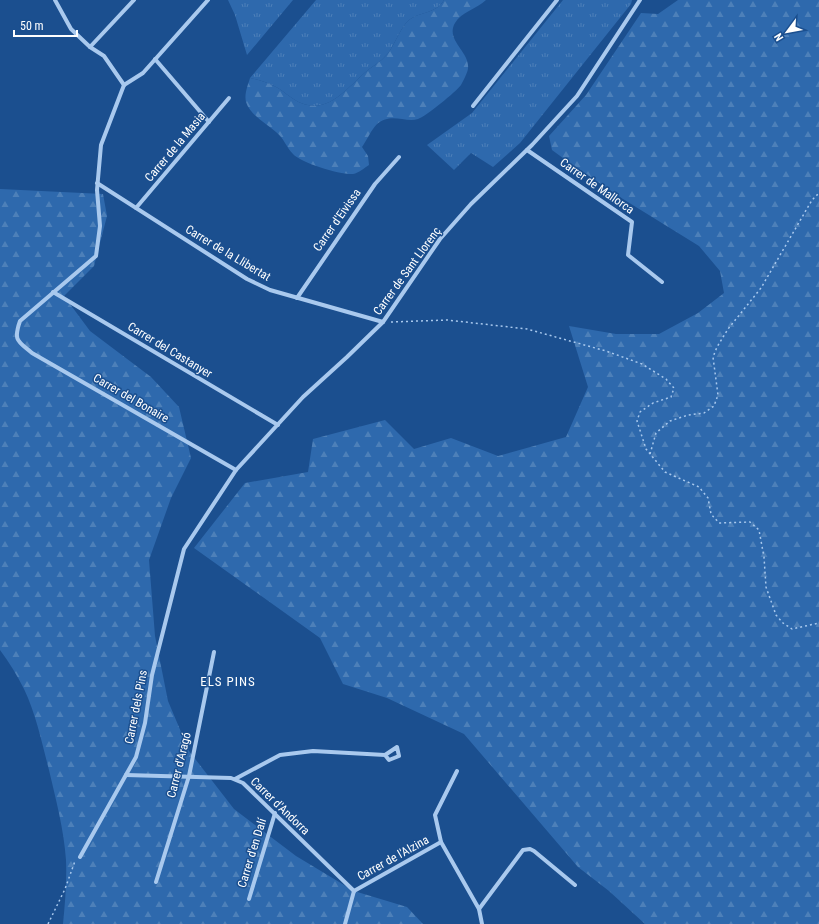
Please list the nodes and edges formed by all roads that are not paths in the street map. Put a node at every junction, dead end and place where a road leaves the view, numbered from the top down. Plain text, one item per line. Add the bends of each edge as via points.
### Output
1 (55, 0) edge
2 (134, 0) edge
3 (208, 0) edge
4 (557, 0) edge
5 (640, 0) edge
6 (90, 47) junction
7 (155, 59) junction
8 (124, 86) junction
9 (229, 98) dead end
10 (473, 106) dead end
11 (209, 122) junction
12 (527, 150) junction
13 (399, 157) dead end
14 (97, 183) junction
15 (136, 208) junction
16 (662, 282) dead end
17 (52, 292) junction
18 (297, 298) junction
19 (383, 322) junction
20 (278, 425) junction
21 (236, 470) junction
22 (184, 549) joint
23 (214, 652) dead end
24 (385, 755) dead end
25 (456, 771) dead end
26 (126, 775) junction
27 (189, 776) junction
28 (235, 779) junction
29 (275, 813) junction
30 (441, 842) junction
31 (80, 857) dead end
32 (156, 882) dead end
33 (575, 885) dead end
34 (354, 891) junction
35 (249, 898) dead end
36 (479, 909) junction
37 (345, 924) edge
38 (482, 924) edge

1 - 6 street via 70,29
2 - 6 street
3 - 7 street
4 - 10 street
5 - 12 street, Carrer de Sant Llorenç via 577,96
6 - 8 street via 104,56
7 - 8 street via 143,73
7 - 11 street
8 - 14 street via 101,145
9 - 11 street, Carrer de la Masia
11 - 15 street, Carrer de la Masia
12 - 16 street, Carrer de Mallorca via 632,222 628,255
12 - 19 street, Carrer de Sant Llorenç via 440,239
13 - 18 street, Carrer d'Eivissa via 375,184
14 - 15 street, Carrer de la Llibertat
14 - 17 street via 100,226 96,256
15 - 18 street, Carrer de la Llibertat via 247,279 270,290
17 - 20 street, Carrer del Castanyer
17 - 21 street, Carrer del Bonaire via 20,321 16,332 17,340 32,353
18 - 19 street, Carrer de la Llibertat
19 - 20 street, Carrer de Sant Llorenç
20 - 21 street, Carrer de Sant Llorenç
21 - 22 street, Carrer de Sant Llorenç
22 - 26 street, Carrer dels Pins via 152,675 145,723 136,757
23 - 27 street, Carrer d'Aragó
24 - 28 street via 313,751 280,755
25 - 30 street via 435,815
26 - 27 street, Carrer d'Andorra
26 - 31 street, Carrer dels Pins
27 - 28 street, Carrer d'Andorra
27 - 32 street, Carrer d'Aragó
28 - 29 street, Carrer d'Andorra via 243,783
29 - 34 street, Carrer d'Andorra
29 - 35 street, Carrer d'en Dalí
30 - 34 street, Carrer de l'Alzina
30 - 36 street
33 - 36 street via 534,851 523,850
34 - 37 street
36 - 38 street

